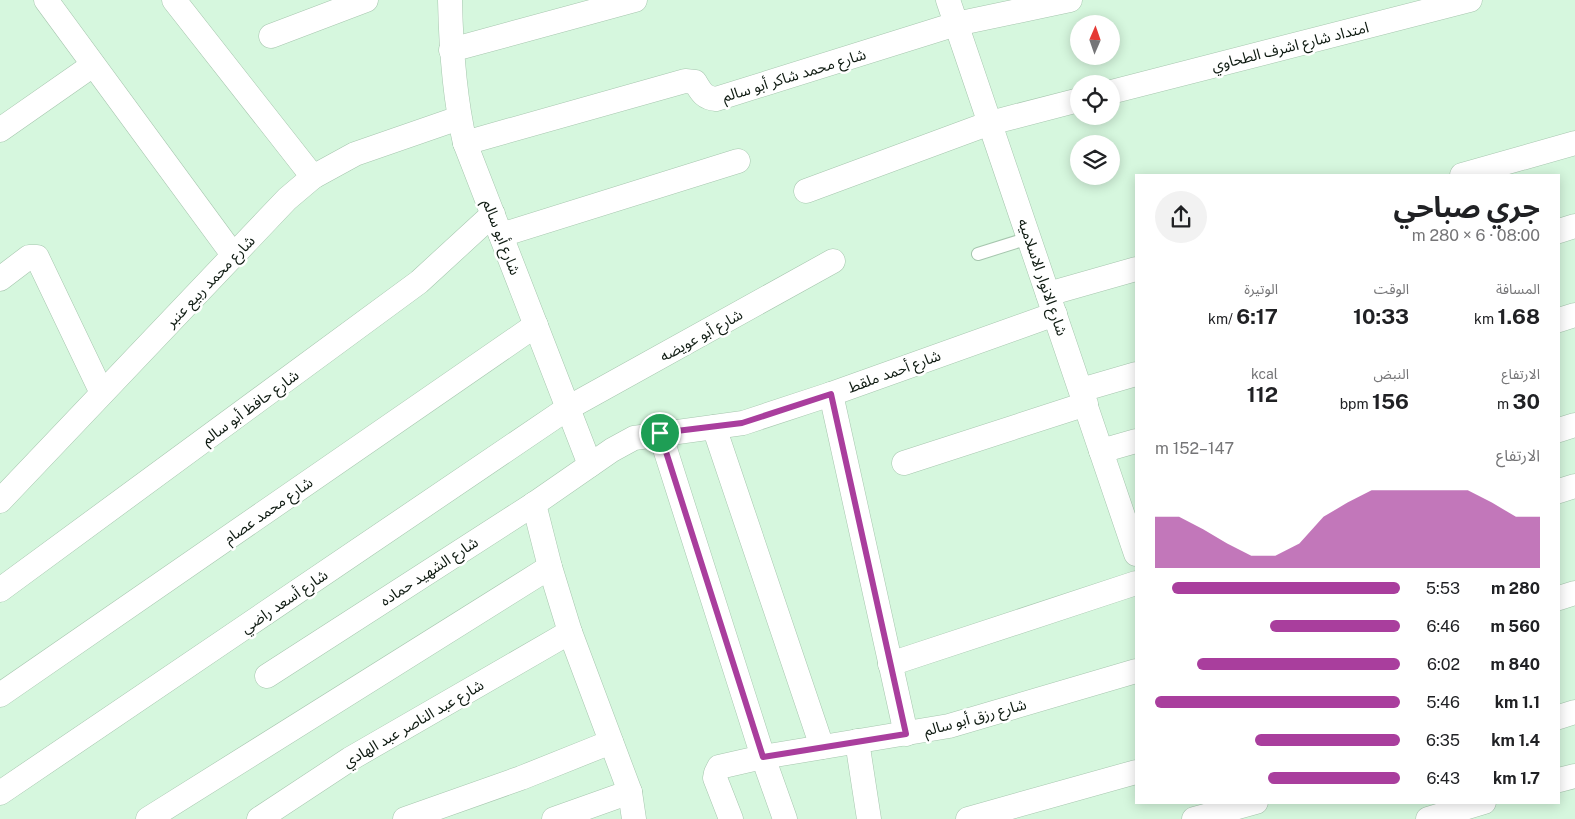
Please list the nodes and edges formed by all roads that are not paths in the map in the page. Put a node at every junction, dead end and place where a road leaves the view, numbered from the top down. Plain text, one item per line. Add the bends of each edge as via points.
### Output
1 (46, 0) edge
2 (174, 0) edge
3 (366, 0) edge
4 (450, 0) edge
5 (635, 0) edge
6 (948, 0) edge
7 (1070, 0) edge
8 (1470, 0) edge
9 (956, 24) junction
10 (272, 36) dead end
11 (451, 50) junction
12 (93, 65) junction
13 (1120, 90) edge
14 (1070, 102) edge
15 (459, 118) junction
16 (990, 123) junction
17 (0, 130) edge
18 (1575, 142) edge
19 (466, 143) junction
20 (738, 161) dead end
21 (1465, 174) edge
22 (313, 177) junction
23 (806, 191) dead end
24 (497, 224) junction
25 (1575, 226) edge
26 (1560, 231) edge
27 (1029, 238) junction
28 (978, 254) dead end
29 (234, 256) junction
30 (833, 261) dead end
31 (1135, 269) edge
32 (0, 279) edge
33 (1052, 304) junction
34 (1575, 315) edge
35 (1560, 320) edge
36 (536, 325) junction
37 (1135, 374) edge
38 (102, 394) junction
39 (831, 394) junction
40 (1084, 397) junction
41 (568, 408) junction
42 (1575, 425) edge
43 (714, 427) junction
44 (1560, 430) edge
45 (660, 433) junction
46 (1135, 441) edge
47 (1101, 451) junction
48 (904, 463) dead end
49 (590, 465) junction
50 (1575, 486) edge
51 (2, 491) edge
52 (1560, 491) edge
53 (534, 504) junction
54 (1135, 551) edge
55 (550, 567) junction
56 (1135, 583) edge
57 (0, 590) edge
58 (1575, 593) edge
59 (1560, 598) edge
60 (570, 632) junction
61 (890, 664) junction
62 (1135, 671) edge
63 (267, 676) dead end
64 (0, 695) edge
65 (1575, 712) edge
66 (1560, 716) edge
67 (906, 734) junction
68 (857, 741) junction
69 (611, 742) junction
70 (822, 747) junction
71 (763, 757) junction
72 (1135, 772) edge
73 (1575, 776) edge
74 (1560, 780) edge
75 (630, 792) junction
76 (0, 793) edge
77 (1248, 804) edge
78 (1477, 804) edge
79 (1221, 811) edge
80 (148, 819) edge
81 (259, 819) edge
82 (405, 819) edge
83 (554, 819) edge
84 (634, 819) edge
85 (731, 819) edge
86 (786, 819) edge
87 (869, 819) edge
88 (968, 819) edge
89 (1194, 819) edge
90 (1428, 819) edge

1 - 12 street
2 - 22 street
3 - 10 street
4 - 11 street, شارع أبو سالم
5 - 11 street
6 - 9 street, شارع الانوار الاسلاميه
7 - 9 street
8 - 13 street, امتداد شارع اشرف الطحاوي
9 - 16 street, شارع الانوار الاسلاميه
9 - 19 street, شارع محمد شاكر أبو سالم via 716,99 704,96 695,82 685,81
11 - 15 street, شارع أبو سالم
12 - 17 street
12 - 29 street
14 - 16 street
15 - 19 street, شارع أبو سالم
15 - 22 street, شارع محمد ربيع عنبر via 355,154
16 - 23 street
16 - 27 street, شارع الانوار الاسلاميه
18 - 21 street
19 - 24 street, شارع أبو سالم
20 - 24 street
22 - 29 street, شارع محمد ربيع عنبر
24 - 36 street, شارع أبو سالم
24 - 57 street, شارع حافظ أبو سالم
25 - 26 street
27 - 28 lane
27 - 33 street, شارع الانوار الاسلاميه
29 - 38 street, شارع محمد ربيع عنبر
30 - 41 street, شارع أبو عويضه
31 - 33 street, شارع أحمد ملقط
32 - 38 street via 29,258 37,257
33 - 39 street, شارع أحمد ملقط
33 - 40 street, شارع الانوار الاسلاميه
34 - 35 street
36 - 41 street, شارع أبو سالم
36 - 64 street, شارع محمد عصام
37 - 40 street
38 - 51 street, شارع محمد ربيع عنبر
39 - 43 street, شارع أحمد ملقط via 742,423
39 - 61 street
40 - 47 street, شارع الانوار الاسلاميه
40 - 48 street
41 - 49 street, شارع أبو سالم
41 - 76 street, شارع أسعد راضي
42 - 44 street
43 - 45 street, شارع أحمد ملقط
43 - 70 street
45 - 49 street, شارع أحمد ملقط via 634,438
45 - 71 street
46 - 47 street
47 - 54 street, شارع الانوار الاسلاميه
49 - 53 street, شارع الشهيد حماده
50 - 52 street
53 - 55 street
53 - 63 street, شارع الشهيد حماده
55 - 60 street
55 - 80 street
56 - 61 street
58 - 59 street
60 - 69 street
60 - 81 street, شارع عبد الناصر عبد الهادي via 350,758
61 - 67 street
62 - 67 street, شارع رزق أبو سالم via 949,726
65 - 66 street
67 - 68 street, شارع رزق أبو سالم
68 - 70 street, شارع رزق أبو سالم
68 - 87 street
69 - 75 street
69 - 82 street
70 - 71 street, شارع رزق أبو سالم
71 - 85 street, شارع رزق أبو سالم via 719,767 715,778
71 - 86 street
72 - 88 street
73 - 74 street
75 - 83 street
75 - 84 street
77 - 79 street
78 - 90 street
79 - 89 street

